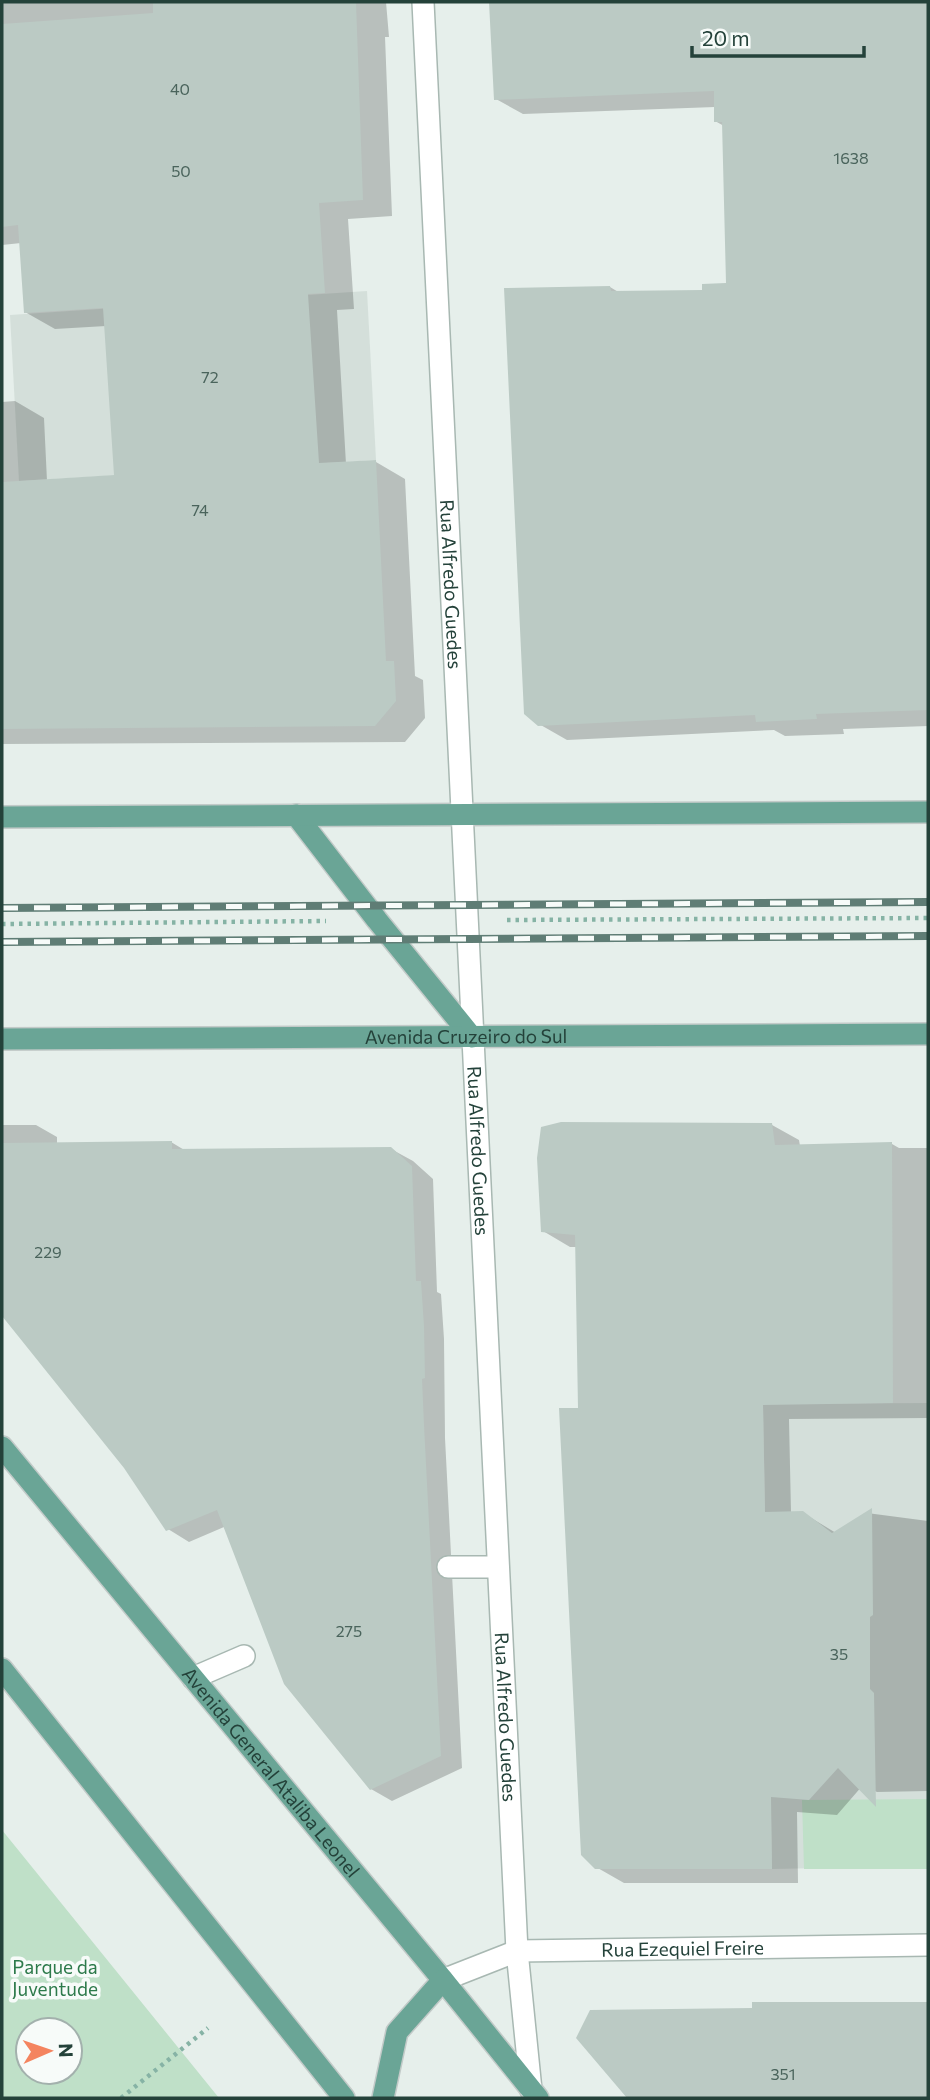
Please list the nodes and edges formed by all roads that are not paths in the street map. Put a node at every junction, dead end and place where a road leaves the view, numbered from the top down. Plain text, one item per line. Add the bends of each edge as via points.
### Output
1 (424, 2) edge
2 (928, 812) edge
3 (462, 814) junction
4 (296, 815) junction
5 (2, 817) edge
6 (928, 1034) edge
7 (472, 1037) junction
8 (2, 1039) edge
9 (2, 1447) edge
10 (448, 1567) dead end
11 (498, 1567) junction
12 (244, 1656) dead end
13 (2, 1669) edge
14 (193, 1678) junction
15 (928, 1945) edge
16 (517, 1951) junction
17 (443, 1980) junction
18 (535, 2094) edge
19 (344, 2098) edge
20 (383, 2098) edge

1 - 3 street, Rua Alfredo Guedes
2 - 3 main road
3 - 4 main road
3 - 7 street, Rua Alfredo Guedes
4 - 5 main road
4 - 7 main road
6 - 7 main road, Avenida Cruzeiro do Sul
7 - 8 main road, Avenida Cruzeiro do Sul
7 - 11 street, Rua Alfredo Guedes
9 - 14 main road, Avenida General Ataliba Leonel
10 - 11 street
11 - 16 street, Rua Alfredo Guedes
12 - 14 street
13 - 19 main road
14 - 17 main road, Avenida General Ataliba Leonel
15 - 16 street, Rua Ezequiel Freire
16 - 17 street, Rua Ezequiel Freire
16 - 18 street, Rua Alfredo Guedes
17 - 18 main road, Avenida General Ataliba Leonel
17 - 20 main road via 397,2032

